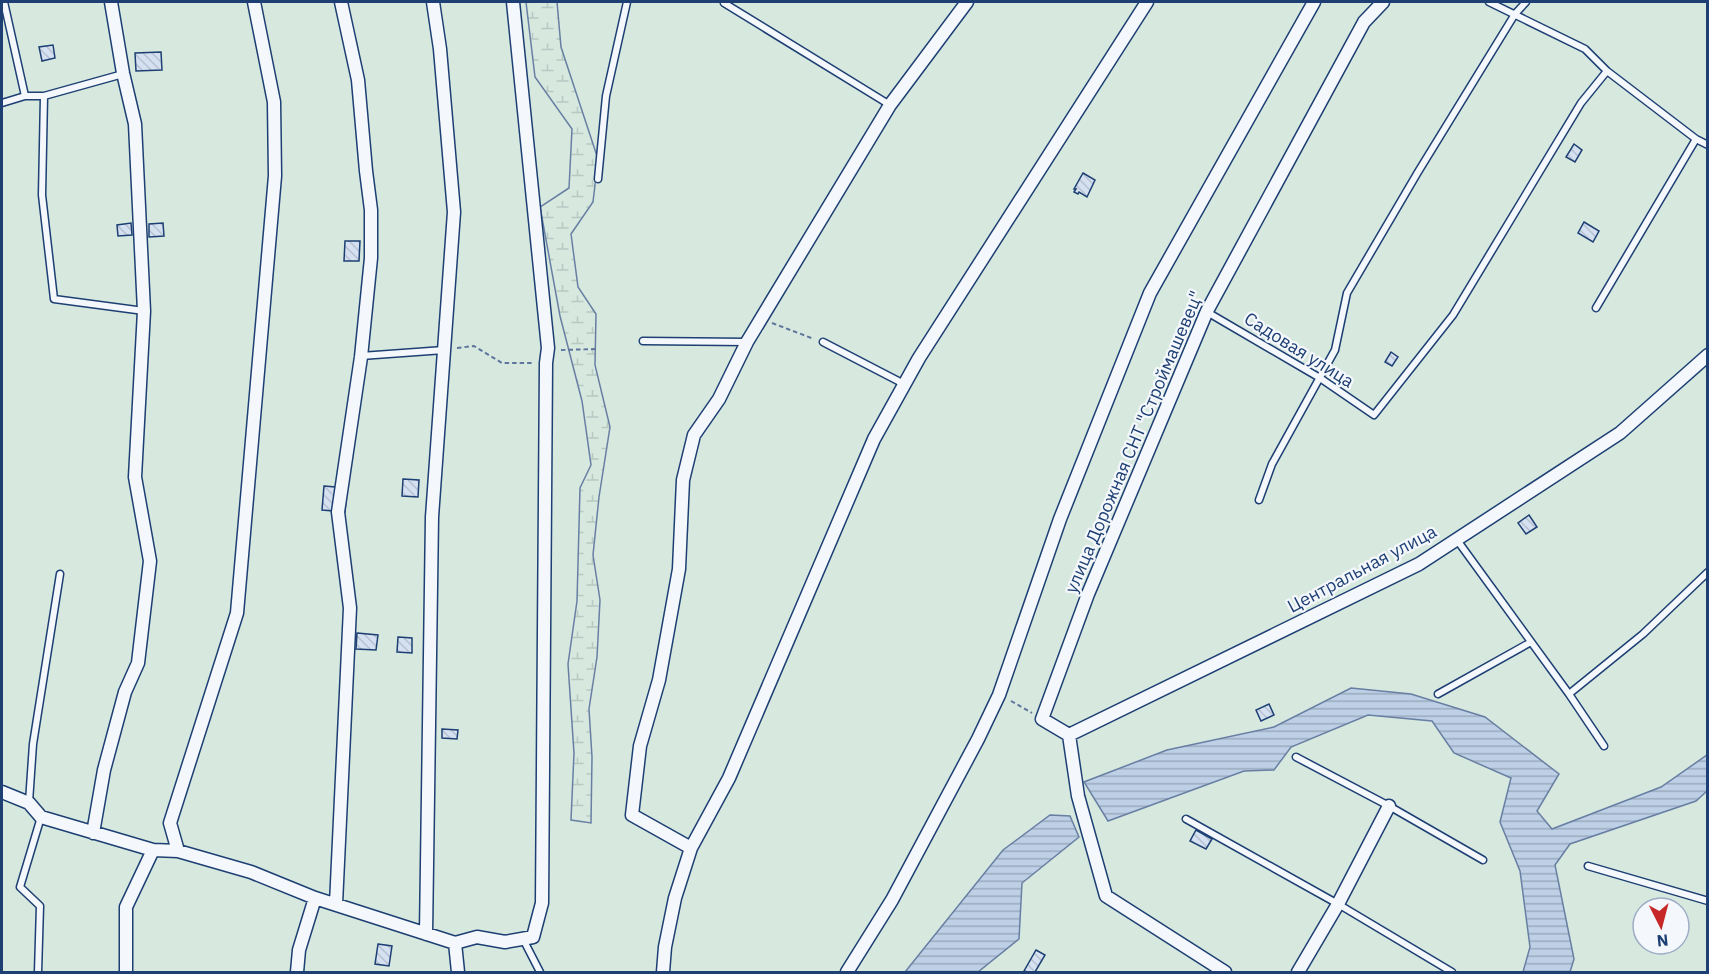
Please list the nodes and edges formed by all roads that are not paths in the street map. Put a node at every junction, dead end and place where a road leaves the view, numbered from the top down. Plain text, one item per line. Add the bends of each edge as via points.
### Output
1 (4, 2) edge
2 (111, 2) edge
3 (254, 2) edge
4 (341, 2) edge
5 (433, 2) edge
6 (513, 2) edge
7 (627, 2) edge
8 (968, 2) edge
9 (1147, 2) edge
10 (1314, 2) edge
11 (1383, 2) edge
12 (1489, 2) edge
13 (1526, 2) edge
14 (724, 3) dead end
15 (1515, 14) junction
16 (1607, 70) junction
17 (123, 73) junction
18 (25, 96) junction
19 (44, 96) junction
20 (2, 103) edge
21 (890, 105) junction
22 (1696, 139) junction
23 (1707, 145) edge
24 (598, 179) dead end
25 (1596, 308) dead end
26 (144, 312) junction
27 (1206, 312) junction
28 (643, 341) dead end
29 (747, 342) junction
30 (823, 342) road end
31 (445, 349) junction
32 (1707, 355) edge
33 (361, 357) junction
34 (1320, 378) junction
35 (904, 385) junction
36 (1259, 500) dead end
37 (1456, 540) junction
38 (1707, 572) edge
39 (60, 574) dead end
40 (1530, 642) junction
41 (1438, 694) dead end
42 (1569, 694) junction
43 (1069, 735) junction
44 (1604, 746) dead end
45 (1296, 757) dead end
46 (2, 792) edge
47 (29, 803) junction
48 (1389, 806) junction
49 (41, 817) junction
50 (1185, 819) dead end
51 (93, 833) junction
52 (692, 848) junction
53 (153, 850) junction
54 (178, 851) junction
55 (1484, 860) dead end
56 (1588, 866) dead end
57 (315, 898) junction
58 (1707, 901) edge
59 (336, 904) junction
60 (1338, 904) junction
61 (426, 934) junction
62 (523, 938) junction
63 (455, 943) junction
64 (38, 972) edge
65 (126, 972) edge
66 (297, 972) edge
67 (459, 972) edge
68 (540, 972) edge
69 (663, 972) edge
70 (847, 972) edge
71 (1225, 972) edge
72 (1298, 972) edge
73 (1452, 972) edge

1 - 18 lane
2 - 17 street
3 - 54 street via 274,102 274,176 237,613 170,823
4 - 33 street via 358,80 371,210
5 - 31 street via 454,212
6 - 62 street via 548,348 542,903 533,937
7 - 24 lane via 606,96
8 - 21 street
9 - 35 street
10 - 70 street via 1150,293 1060,519 999,695 892,900
11 - 27 street, улица Дорожная СНТ "Строймашевец" via 1364,22
12 - 15 lane
13 - 15 lane
14 - 21 lane
15 - 16 lane via 1585,49
15 - 34 lane via 1347,293 1335,350
16 - 22 lane
16 - 34 lane, Садовая улица via 1581,103 1452,315 1374,415
17 - 19 lane
17 - 26 street via 135,123
18 - 19 lane
18 - 20 lane
19 - 26 lane via 42,195 54,299
21 - 29 street
22 - 23 lane
22 - 25 lane
26 - 51 street via 135,477 150,561 138,663 125,692 104,770
27 - 34 lane, Садовая улица
27 - 43 street, улица Дорожная СНТ "Строймашевец" via 1088,594 1042,719
28 - 29 lane
29 - 52 street via 719,399 694,435 683,480 679,569 659,680 640,746 632,815
30 - 35 lane
31 - 33 lane
31 - 61 street via 432,517
32 - 37 street, Центральная улица via 1620,433
33 - 59 street via 338,512 350,608
34 - 36 lane via 1272,464
35 - 52 street via 874,439 729,778
37 - 40 lane
37 - 43 street, Центральная улица via 1419,564
38 - 42 lane via 1643,634
39 - 47 lane via 33,744
40 - 41 lane
40 - 42 lane
42 - 44 lane
43 - 71 street via 1078,796 1106,896
45 - 48 lane
46 - 47 street
47 - 49 street
48 - 55 lane
48 - 60 street
49 - 51 street
49 - 64 lane via 20,887 40,906
50 - 60 lane
51 - 53 street
52 - 69 street via 675,898
53 - 54 street
53 - 65 street via 126,907
54 - 57 street via 251,872
56 - 58 lane
57 - 59 street
57 - 66 street via 299,950
59 - 61 street
60 - 72 street
60 - 73 lane
61 - 63 street
62 - 63 street via 505,942 477,937
62 - 68 lane
63 - 67 street

